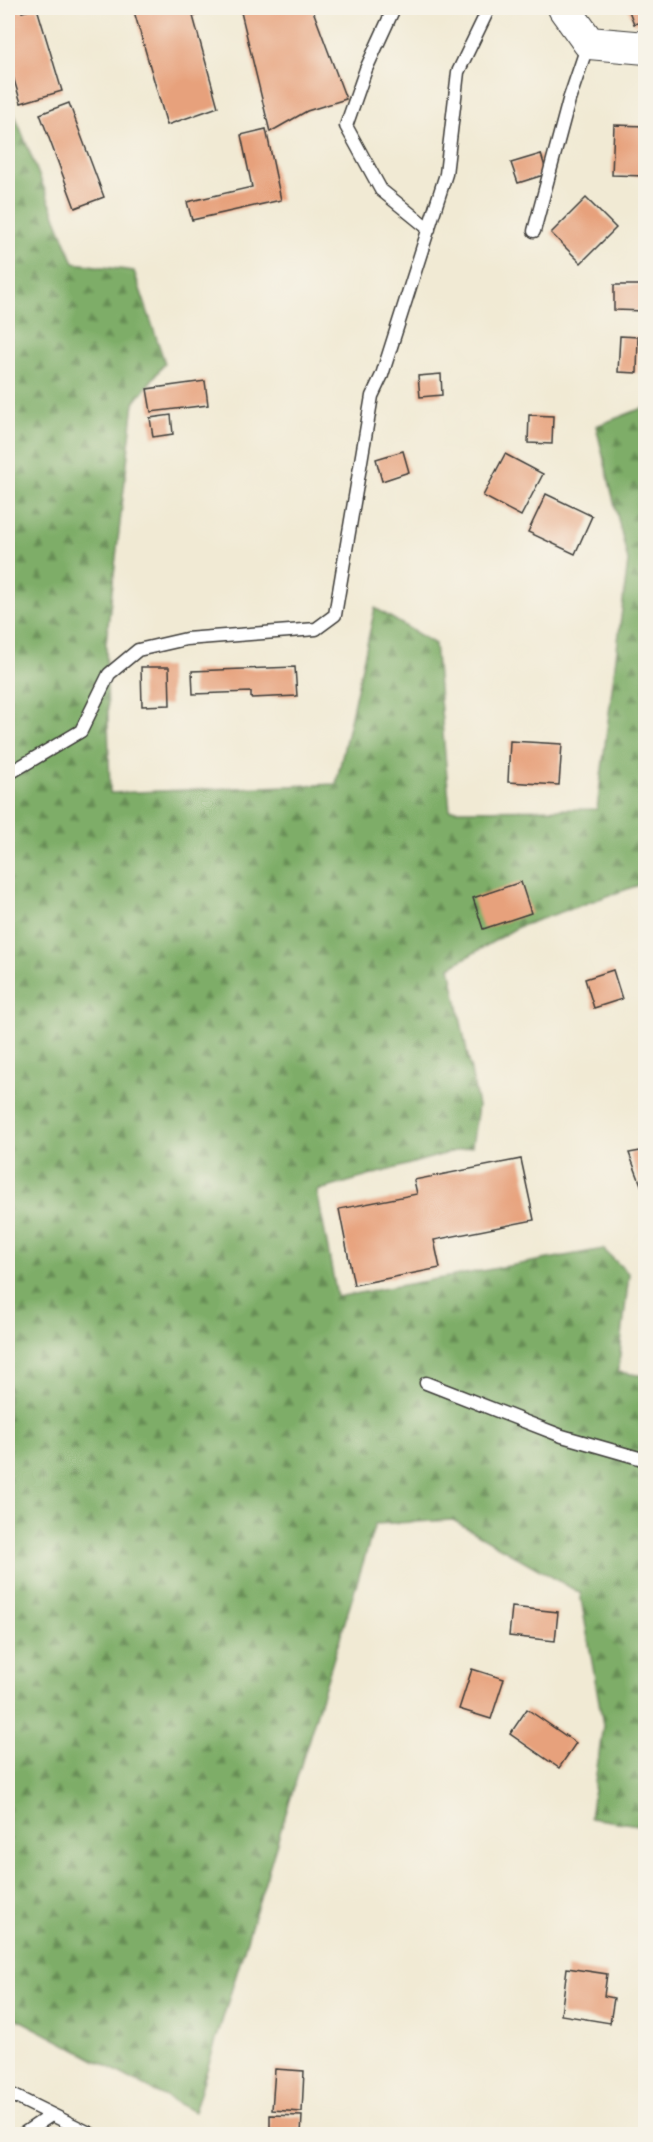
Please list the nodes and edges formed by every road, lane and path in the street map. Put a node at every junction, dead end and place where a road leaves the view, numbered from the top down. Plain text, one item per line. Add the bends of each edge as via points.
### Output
1 (394, 8) edge
2 (489, 8) edge
3 (564, 8) edge
4 (589, 43) junction
5 (645, 48) edge
6 (429, 229) junction
7 (534, 231) dead end
8 (8, 774) edge
9 (426, 1383) dead end
10 (645, 1460) edge
11 (8, 2093) edge
12 (51, 2115) junction
13 (24, 2134) edge
14 (91, 2134) edge

1 - 6 lane via 346,126 381,190
2 - 6 lane via 458,72 446,174
3 - 4 street
4 - 5 street
4 - 7 lane via 569,100
6 - 8 lane via 372,396 335,615 316,628 186,639 138,650 109,674 81,731
9 - 10 lane via 562,1437
11 - 12 lane
12 - 13 lane
12 - 14 lane

